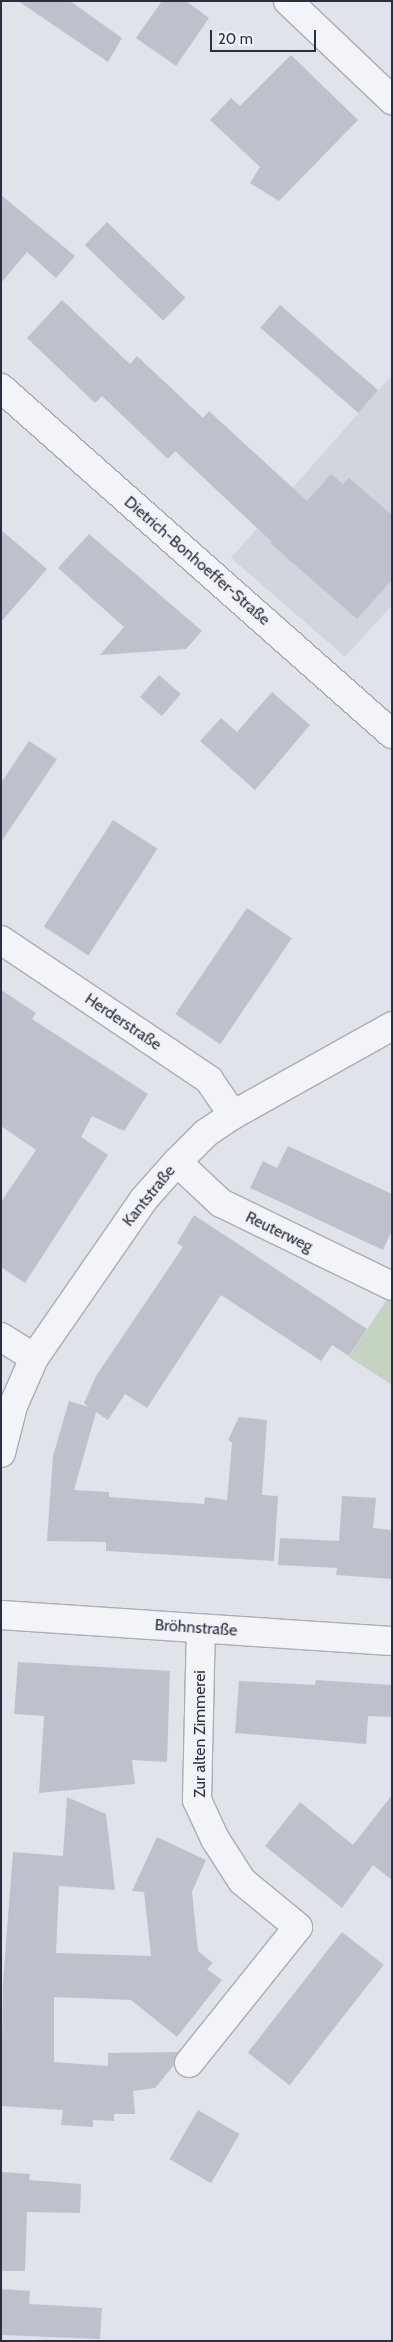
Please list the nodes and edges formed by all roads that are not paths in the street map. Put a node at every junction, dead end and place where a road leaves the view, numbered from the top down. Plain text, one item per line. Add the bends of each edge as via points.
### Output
1 (288, 1) edge
2 (392, 100) edge
3 (1, 388) edge
4 (392, 734) edge
5 (1, 940) edge
6 (392, 1026) edge
7 (233, 1115) junction
8 (177, 1162) junction
9 (392, 1286) edge
10 (1, 1337) edge
11 (34, 1358) junction
12 (1, 1453) edge
13 (1, 1615) edge
14 (201, 1629) junction
15 (392, 1641) edge
16 (189, 2063) dead end

1 - 2 street
3 - 4 street, Dietrich-Bonhoeffer-Straße
5 - 7 street, Herderstraße via 209,1080
6 - 7 street, Kantstraße
7 - 8 street, Kantstraße via 206,1134
8 - 9 street, Reuterweg via 222,1203
8 - 11 street, Kantstraße via 144,1198
10 - 11 street
11 - 12 street, Kantstraße via 14,1406
13 - 14 street, Bröhnstraße
14 - 15 street, Bröhnstraße
14 - 16 street, Zur alten Zimmerei via 197,1800 215,1839 242,1881 298,1927

